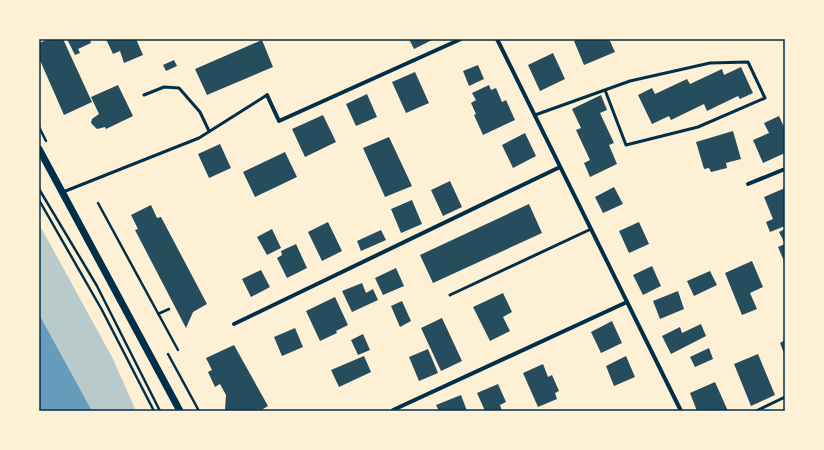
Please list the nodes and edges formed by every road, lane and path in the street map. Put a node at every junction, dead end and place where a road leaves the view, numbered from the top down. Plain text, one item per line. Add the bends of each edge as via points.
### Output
1 (461, 39) edge
2 (497, 39) edge
3 (605, 90) junction
4 (267, 95) joint
5 (144, 96) dead end
6 (535, 115) junction
7 (209, 131) junction
8 (39, 149) edge
9 (560, 167) junction
10 (785, 169) edge
11 (748, 184) dead end
12 (39, 188) edge
13 (63, 192) junction
14 (39, 200) edge
15 (98, 203) dead end
16 (591, 229) junction
17 (450, 295) dead end
18 (627, 302) junction
19 (169, 309) dead end
20 (158, 314) junction
21 (234, 324) dead end
22 (178, 350) dead end
23 (168, 354) dead end
24 (785, 397) edge
25 (393, 410) edge
26 (154, 411) edge
27 (160, 411) edge
28 (180, 411) edge
29 (199, 411) edge
30 (681, 411) edge
31 (756, 411) edge

1 - 4 street via 279,120
2 - 6 street
3 - 3 lane via 630,81 710,63 748,62 765,98 698,127 626,145
3 - 6 lane
4 - 7 lane
5 - 7 lane via 164,87 179,88 200,112
6 - 9 street
7 - 13 lane via 182,146
8 - 13 street
9 - 16 street
9 - 21 street
10 - 11 street
12 - 27 path via 97,286
13 - 28 street
14 - 26 path via 102,310
15 - 20 path
16 - 17 lane
16 - 18 street
18 - 25 street
18 - 30 street
19 - 20 path
20 - 22 path
23 - 29 path
24 - 31 lane

